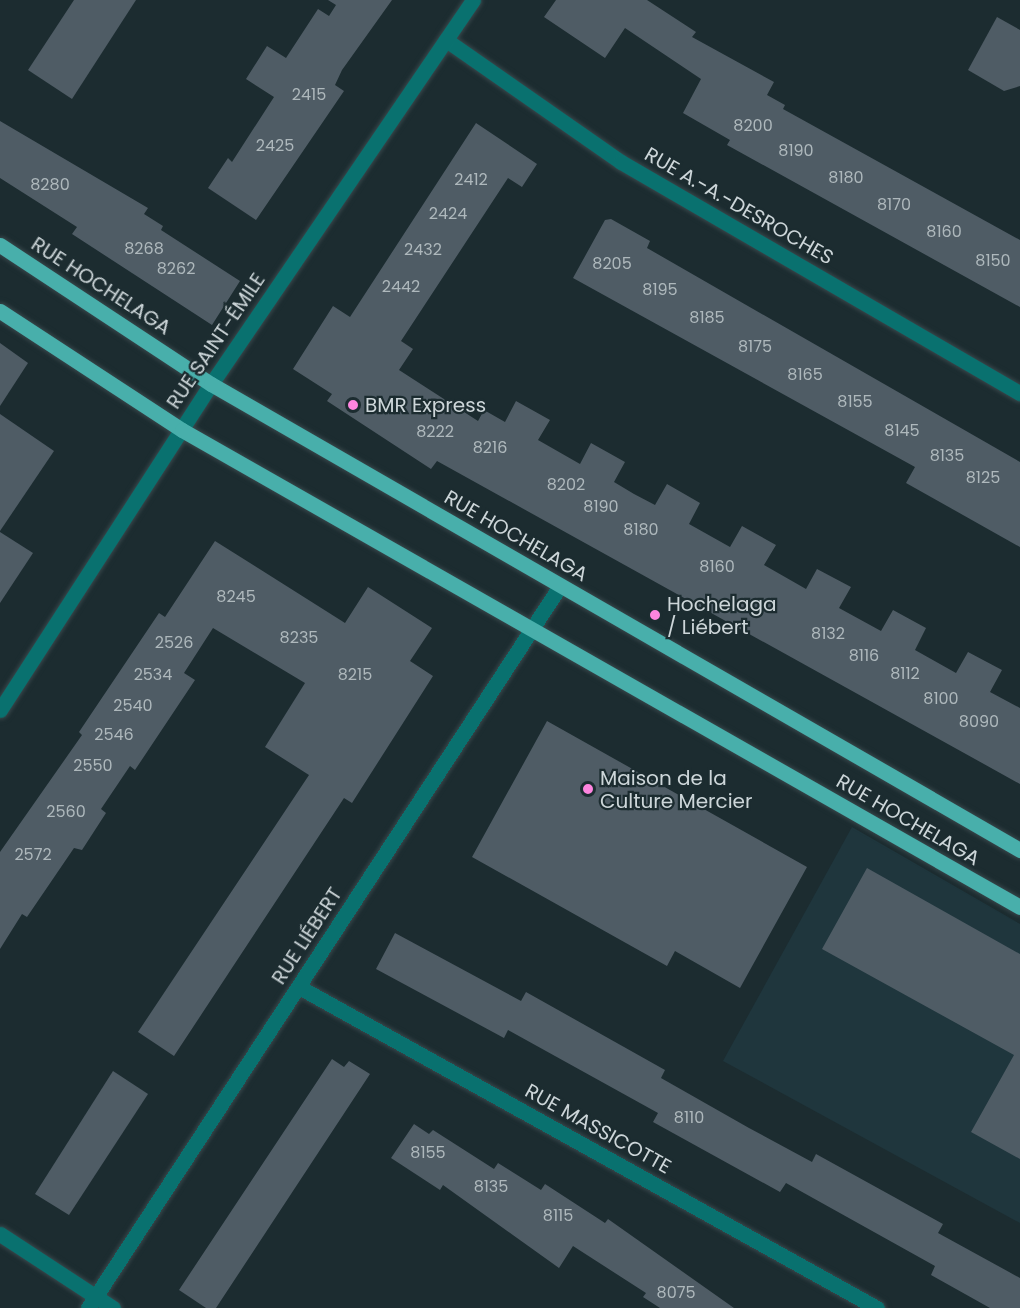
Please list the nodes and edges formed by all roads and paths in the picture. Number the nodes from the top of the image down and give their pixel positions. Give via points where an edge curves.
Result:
1 (473, 0) edge
2 (446, 40) junction
3 (0, 245) edge
4 (0, 311) edge
5 (211, 384) junction
6 (1020, 393) edge
7 (183, 430) junction
8 (560, 586) junction
9 (531, 630) junction
10 (0, 710) edge
11 (1020, 850) edge
12 (1020, 907) edge
13 (299, 987) junction
14 (0, 1234) edge
15 (91, 1302) edge
16 (113, 1308) edge
17 (877, 1308) edge

1 - 2 street, RUE SAINT-ÉMILE
2 - 5 street, RUE SAINT-ÉMILE
2 - 6 street, RUE A.-A.-DESROCHES via 621,162
3 - 5 main road, RUE HOCHELAGA
4 - 7 main road, RUE HOCHELAGA
5 - 7 street, RUE SAINT-ÉMILE
5 - 8 main road, RUE HOCHELAGA
7 - 9 main road, RUE HOCHELAGA
7 - 10 street, RUE SAINT-ÉMILE
8 - 9 street, RUE LIÉBERT
8 - 11 main road, RUE HOCHELAGA
9 - 12 main road, RUE HOCHELAGA
9 - 13 street, RUE LIÉBERT
13 - 15 street, RUE LIÉBERT
13 - 17 street, RUE MASSICOTTE
14 - 15 street
15 - 16 street

